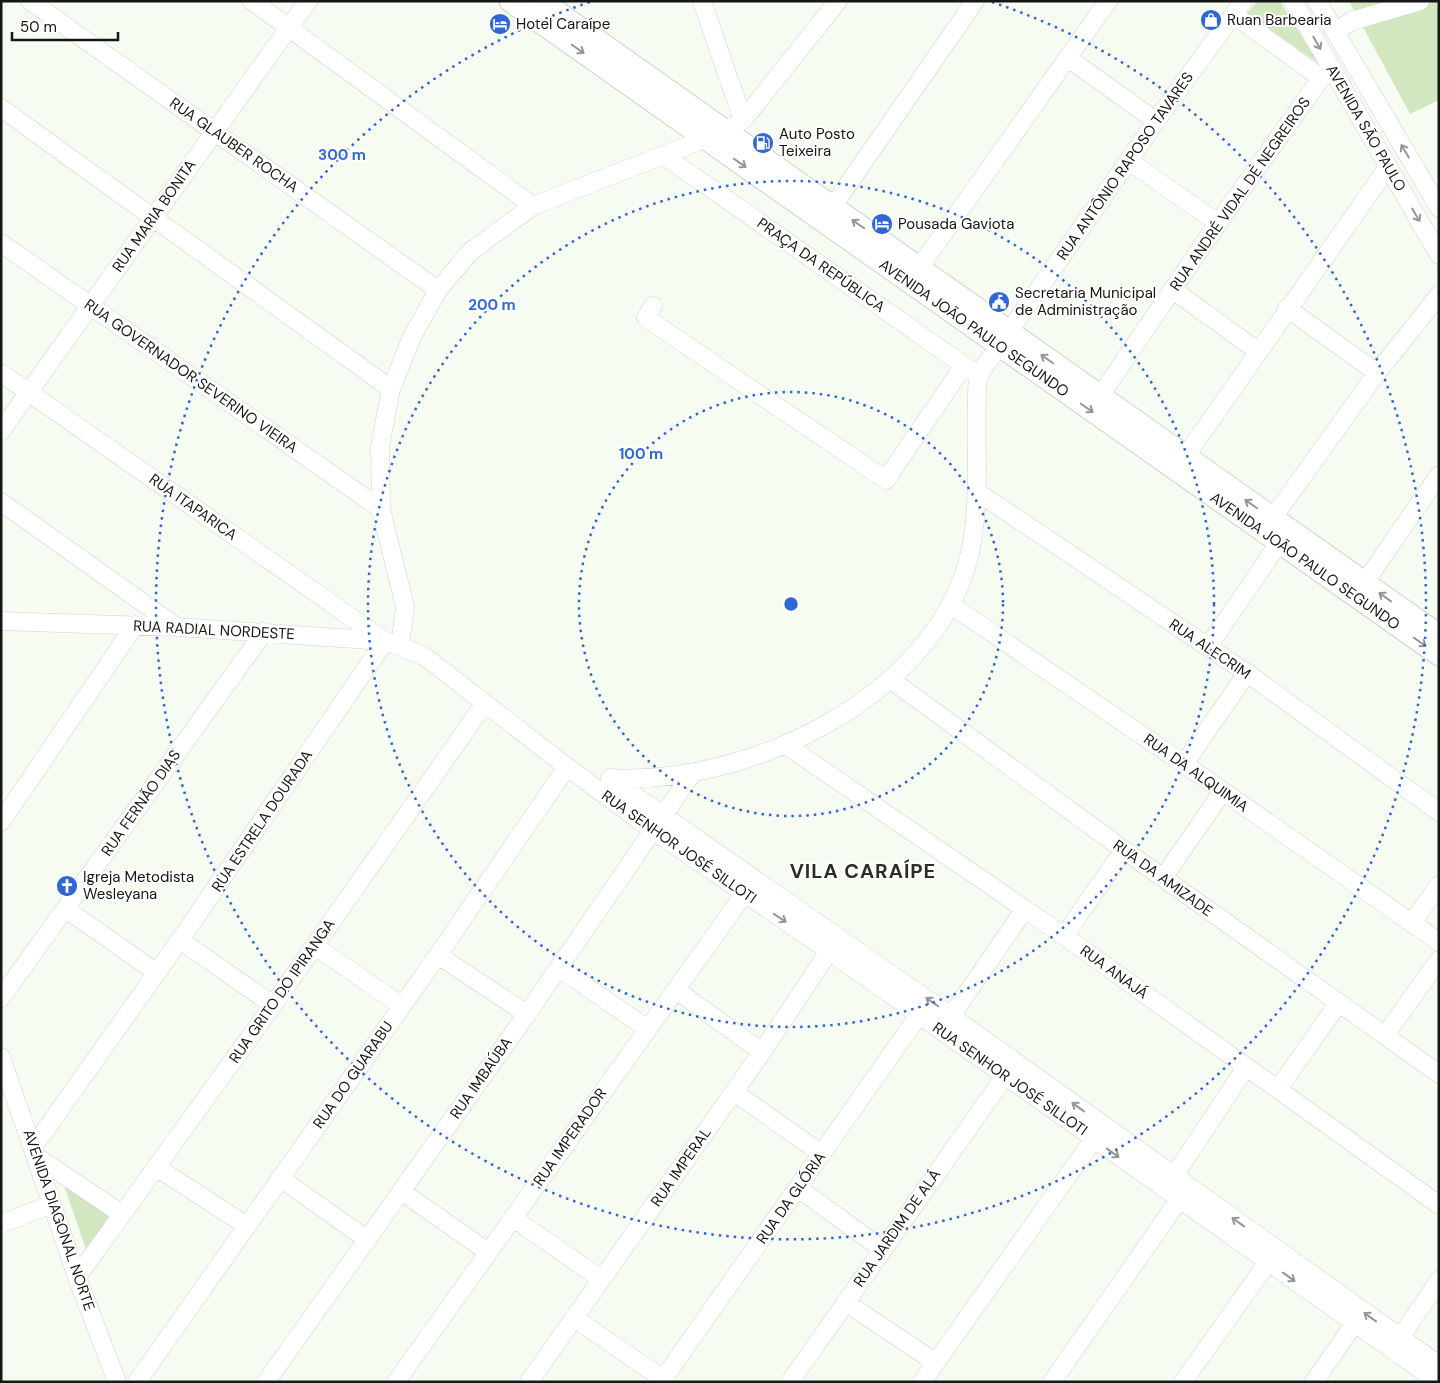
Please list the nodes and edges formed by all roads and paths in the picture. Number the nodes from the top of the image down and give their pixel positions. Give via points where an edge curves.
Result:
1 (30, 1) edge
2 (252, 1) edge
3 (308, 1) edge
4 (510, 1) edge
5 (542, 1) edge
6 (702, 1) edge
7 (838, 1) edge
8 (975, 1) edge
9 (1293, 1) edge
10 (1317, 1) edge
11 (1420, 1) edge
12 (1100, 4) edge
13 (1239, 8) edge
14 (290, 28) junction
15 (1334, 32) junction
16 (1068, 58) junction
17 (1328, 75) junction
18 (1, 108) edge
19 (1156, 121) junction
20 (734, 126) junction
21 (214, 131) junction
22 (704, 138) junction
23 (663, 154) junction
24 (1129, 161) junction
25 (1388, 167) junction
26 (533, 206) junction
27 (833, 206) junction
28 (1439, 208) edge
29 (153, 219) junction
30 (1218, 223) junction
31 (1, 243) edge
32 (1439, 255) edge
33 (920, 268) junction
34 (438, 290) junction
35 (1173, 290) junction
36 (1439, 296) edge
37 (90, 305) junction
38 (653, 306) dead end
39 (1287, 308) junction
40 (1003, 338) junction
41 (1258, 352) junction
42 (964, 366) junction
43 (1, 373) edge
44 (1377, 374) junction
45 (978, 376) junction
46 (391, 390) junction
47 (29, 392) junction
48 (1100, 396) junction
49 (1, 431) edge
50 (1184, 456) junction
51 (1439, 475) edge
52 (978, 492) junction
53 (1, 502) edge
54 (381, 509) junction
55 (1272, 519) junction
56 (1279, 543) junction
57 (1365, 582) junction
58 (951, 605) junction
59 (2, 623) edge
60 (134, 625) junction
61 (177, 627) junction
62 (264, 632) junction
63 (1439, 635) edge
64 (392, 643) junction
65 (1208, 646) junction
66 (1439, 655) edge
67 (424, 656) joint
68 (1247, 673) junction
69 (890, 679) junction
70 (484, 703) junction
71 (786, 745) junction
72 (1184, 764) junction
73 (567, 767) junction
74 (693, 772) junction
75 (582, 778) junction
76 (610, 778) junction
77 (1223, 791) junction
78 (1438, 809) edge
79 (664, 816) junction
80 (1, 822) edge
81 (654, 831) junction
82 (1124, 850) junction
83 (1163, 878) junction
84 (1439, 885) edge
85 (745, 894) junction
86 (66, 909) junction
87 (1025, 910) junction
88 (1412, 923) junction
89 (1064, 936) junction
90 (180, 940) junction
91 (1439, 942) edge
92 (315, 946) junction
93 (829, 951) junction
94 (438, 955) junction
95 (1439, 960) edge
96 (559, 968) junction
97 (157, 974) junction
98 (676, 990) junction
99 (1, 998) edge
100 (1338, 1004) junction
101 (273, 1005) junction
102 (402, 1006) junction
103 (527, 1014) junction
104 (920, 1014) junction
105 (952, 1016) junction
106 (648, 1029) junction
107 (1385, 1035) junction
108 (762, 1052) junction
109 (1, 1057) edge
110 (1246, 1067) junction
111 (1439, 1074) edge
112 (1006, 1076) junction
113 (1278, 1090) junction
114 (734, 1092) junction
115 (1099, 1132) junction
116 (36, 1152) junction
117 (822, 1154) junction
118 (156, 1167) junction
119 (1174, 1176) junction
120 (280, 1178) junction
121 (798, 1188) junction
122 (401, 1191) junction
123 (1179, 1200) junction
124 (52, 1204) junction
125 (1439, 1205) edge
126 (122, 1214) junction
127 (513, 1218) junction
128 (1, 1224) edge
129 (247, 1226) junction
130 (368, 1240) junction
131 (882, 1248) junction
132 (488, 1252) junction
133 (1268, 1262) junction
134 (77, 1277) junction
135 (601, 1279) junction
136 (1439, 1280) edge
137 (845, 1302) junction
138 (574, 1318) junction
139 (1354, 1324) junction
140 (1400, 1338) junction
141 (935, 1362) junction
142 (1439, 1365) edge
143 (662, 1380) edge
144 (117, 1382) edge
145 (137, 1382) edge
146 (266, 1382) edge
147 (396, 1382) edge
148 (528, 1382) edge
149 (790, 1382) edge
150 (922, 1382) edge
151 (1052, 1382) edge
152 (1183, 1382) edge
153 (1314, 1382) edge
154 (1438, 1382) edge

1 - 21 street, RUA GLAUBER ROCHA
2 - 14 street
3 - 14 street, RUA MARIA BONITA
4 -> 22 main road, AVENIDA JOÃO PAULO SEGUNDO
5 - 20 main road, AVENIDA JOÃO PAULO SEGUNDO
6 - 20 street
7 - 20 street
8 - 27 street
9 -> 17 street, AVENIDA SÃO PAULO
10 - 15 street, AVENIDA SÃO PAULO
11 - 15 street via 1352,21
12 - 16 street
13 - 17 street
13 - 19 street, RUA ANTÔNIO RAPOSO TAVARES
14 - 21 street, RUA MARIA BONITA
14 - 26 street
28 -> 15 street, AVENIDA SÃO PAULO
16 - 19 street
16 - 33 street
17 - 25 street, AVENIDA SÃO PAULO
17 - 30 street, RUA ANDRÉ VIDAL DE NEGREIROS
18 - 29 street
19 - 24 street, RUA ANTÔNIO RAPOSO TAVARES
20 - 22 street
20 - 27 main road, AVENIDA JOÃO PAULO SEGUNDO
21 - 29 street, RUA MARIA BONITA
21 - 34 street, RUA GLAUBER ROCHA
22 - 23 street
22 -> 40 main road, AVENIDA JOÃO PAULO SEGUNDO
23 - 26 street
23 - 42 street, PRAÇA DA REPÚBLICA
24 - 30 street
24 - 40 street, RUA ANTÔNIO RAPOSO TAVARES
25 -> 32 street, AVENIDA SÃO PAULO
25 - 39 street
26 - 34 street via 471,251
33 -> 27 main road, AVENIDA JOÃO PAULO SEGUNDO
29 - 37 street, RUA MARIA BONITA
29 - 46 street
30 - 35 street, RUA ANDRÉ VIDAL DE NEGREIROS
31 - 37 street, RUA GOVERNADOR SEVERINO VIEIRA
33 - 40 main road, AVENIDA JOÃO PAULO SEGUNDO
34 - 46 street via 412,337
35 - 41 street
35 - 48 street, RUA ANDRÉ VIDAL DE NEGREIROS
36 - 44 street
37 - 47 street, RUA MARIA BONITA
37 - 54 street, RUA GOVERNADOR SEVERINO VIEIRA
38 - 42 street via 646,318 810,419 886,480
39 - 41 street
39 - 44 street
40 - 45 street
48 -> 40 main road, AVENIDA JOÃO PAULO SEGUNDO
40 -> 56 main road, AVENIDA JOÃO PAULO SEGUNDO
41 - 50 street
42 - 45 street, PRAÇA DA REPÚBLICA
43 - 47 street, RUA ITAPARICA
44 - 55 street
45 - 52 street
46 - 54 street via 380,446
47 - 49 street, RUA MARIA BONITA
47 - 64 street, RUA ITAPARICA
48 - 50 main road, AVENIDA JOÃO PAULO SEGUNDO
55 -> 50 main road, AVENIDA JOÃO PAULO SEGUNDO
51 - 57 street
52 - 58 street via 968,559
52 - 65 street, RUA ALECRIM
53 - 61 street
54 - 64 street via 405,608
55 - 57 main road, AVENIDA JOÃO PAULO SEGUNDO
56 - 65 street
56 -> 66 main road, AVENIDA JOÃO PAULO SEGUNDO
63 -> 57 main road, AVENIDA JOÃO PAULO SEGUNDO
58 - 69 street via 918,649
58 - 72 street, RUA DA ALQUIMIA
59 - 60 street, RUA RADIAL NORDESTE
60 - 61 street, RUA RADIAL NORDESTE
60 - 80 street
61 - 62 street, RUA RADIAL NORDESTE
62 - 64 street, RUA RADIAL NORDESTE
62 - 86 street, RUA FERNÃO DIAS
64 - 67 street, RUA RADIAL NORDESTE
64 - 90 street, RUA ESTRELA DOURADA
65 - 68 street, RUA ALECRIM
67 - 70 street, RUA SENHOR JOSÉ SILLOTI
68 - 72 street
68 - 78 street, RUA ALECRIM
69 - 71 street via 863,703
69 - 82 street, RUA DA AMIZADE
70 - 73 street, RUA SENHOR JOSÉ SILLOTI
70 - 92 street, RUA GRITO DO IPIRANGA
71 - 74 street
71 - 87 street, RUA ANAJÁ
72 - 77 street, RUA DA ALQUIMIA
73 - 75 street, RUA SENHOR JOSÉ SILLOTI
73 - 94 street, RUA DO GUARABU
74 - 76 street via 635,780
74 - 79 street, RUA IMBAÚBA
75 - 76 street, RUA SENHOR JOSÉ SILLOTI
75 - 81 street, RUA SENHOR JOSÉ SILLOTI
76 - 79 street, RUA SENHOR JOSÉ SILLOTI
77 - 83 street
77 - 88 street, RUA DA ALQUIMIA
79 - 81 street, RUA IMBAÚBA
105 -> 79 street, RUA SENHOR JOSÉ SILLOTI
81 - 85 street, RUA SENHOR JOSÉ SILLOTI
81 - 96 street, RUA IMBAÚBA
82 - 83 street, RUA DA AMIZADE
82 - 89 street
83 - 100 street, RUA DA AMIZADE
84 - 88 street
85 -> 93 street, RUA SENHOR JOSÉ SILLOTI
85 - 98 street, RUA IMPERADOR
86 - 97 street
86 - 99 street, RUA FERNÃO DIAS
87 - 89 street, RUA ANAJÁ
87 - 105 street
88 - 91 street, RUA DA ALQUIMIA
89 - 110 street, RUA ANAJÁ
90 - 97 street, RUA ESTRELA DOURADA
90 - 101 street
92 - 101 street, RUA GRITO DO IPIRANGA
92 - 102 street
93 - 104 street, RUA SENHOR JOSÉ SILLOTI
93 - 108 street, RUA IMPERAL
94 - 102 street, RUA DO GUARABU
94 - 103 street
95 - 107 street
96 - 103 street, RUA IMBAÚBA
96 - 106 street
97 - 116 street, RUA ESTRELA DOURADA
98 - 106 street, RUA IMPERADOR
98 - 108 street
100 - 107 street, RUA DA AMIZADE
100 - 113 street
101 - 118 street, RUA GRITO DO IPIRANGA
102 - 120 street, RUA DO GUARABU
103 - 122 street, RUA IMBAÚBA
104 - 112 street, RUA SENHOR JOSÉ SILLOTI
104 - 117 street, RUA DA GLÓRIA
115 -> 105 street, RUA SENHOR JOSÉ SILLOTI
106 - 127 street, RUA IMPERADOR
107 - 111 street, RUA DA AMIZADE
108 - 114 street, RUA IMPERAL
109 - 116 street, AVENIDA DIAGONAL NORTE
110 - 113 street, RUA ANAJÁ
110 - 119 street
112 - 115 street, RUA SENHOR JOSÉ SILLOTI
112 - 131 street, RUA JARDIM DE ALÁ
113 - 125 street, RUA ANAJÁ
114 - 117 street
114 - 135 street, RUA IMPERAL
115 - 119 street, RUA SENHOR JOSÉ SILLOTI
115 -> 123 street, RUA SENHOR JOSÉ SILLOTI
115 - 141 street
116 - 124 street, AVENIDA DIAGONAL NORTE
116 - 126 street
117 - 121 street, RUA DA GLÓRIA
118 - 126 street, RUA GRITO DO IPIRANGA
118 - 129 street
140 -> 119 street, RUA SENHOR JOSÉ SILLOTI
120 - 129 street, RUA DO GUARABU
120 - 130 street
121 - 131 street
121 - 143 street, RUA DA GLÓRIA
122 - 130 street, RUA IMBAÚBA
122 - 132 street
123 - 133 street, RUA SENHOR JOSÉ SILLOTI
123 - 151 street
124 - 128 street
124 - 134 street, AVENIDA DIAGONAL NORTE
126 - 134 street, RUA GRITO DO IPIRANGA
127 - 132 street, RUA IMPERADOR
127 - 135 street
129 - 145 street, RUA DO GUARABU
130 - 146 street, RUA IMBAÚBA
131 - 137 street, RUA JARDIM DE ALÁ
132 - 147 street, RUA IMPERADOR
133 -> 139 street, RUA SENHOR JOSÉ SILLOTI
133 - 152 street
134 - 144 street, AVENIDA DIAGONAL NORTE
135 - 138 street, RUA IMPERAL
136 - 140 street
137 - 141 street
137 - 149 street, RUA JARDIM DE ALÁ
138 - 143 street
138 - 148 street, RUA IMPERAL
139 - 153 street
139 - 154 street, RUA SENHOR JOSÉ SILLOTI
140 - 142 street, RUA SENHOR JOSÉ SILLOTI
141 - 150 street

